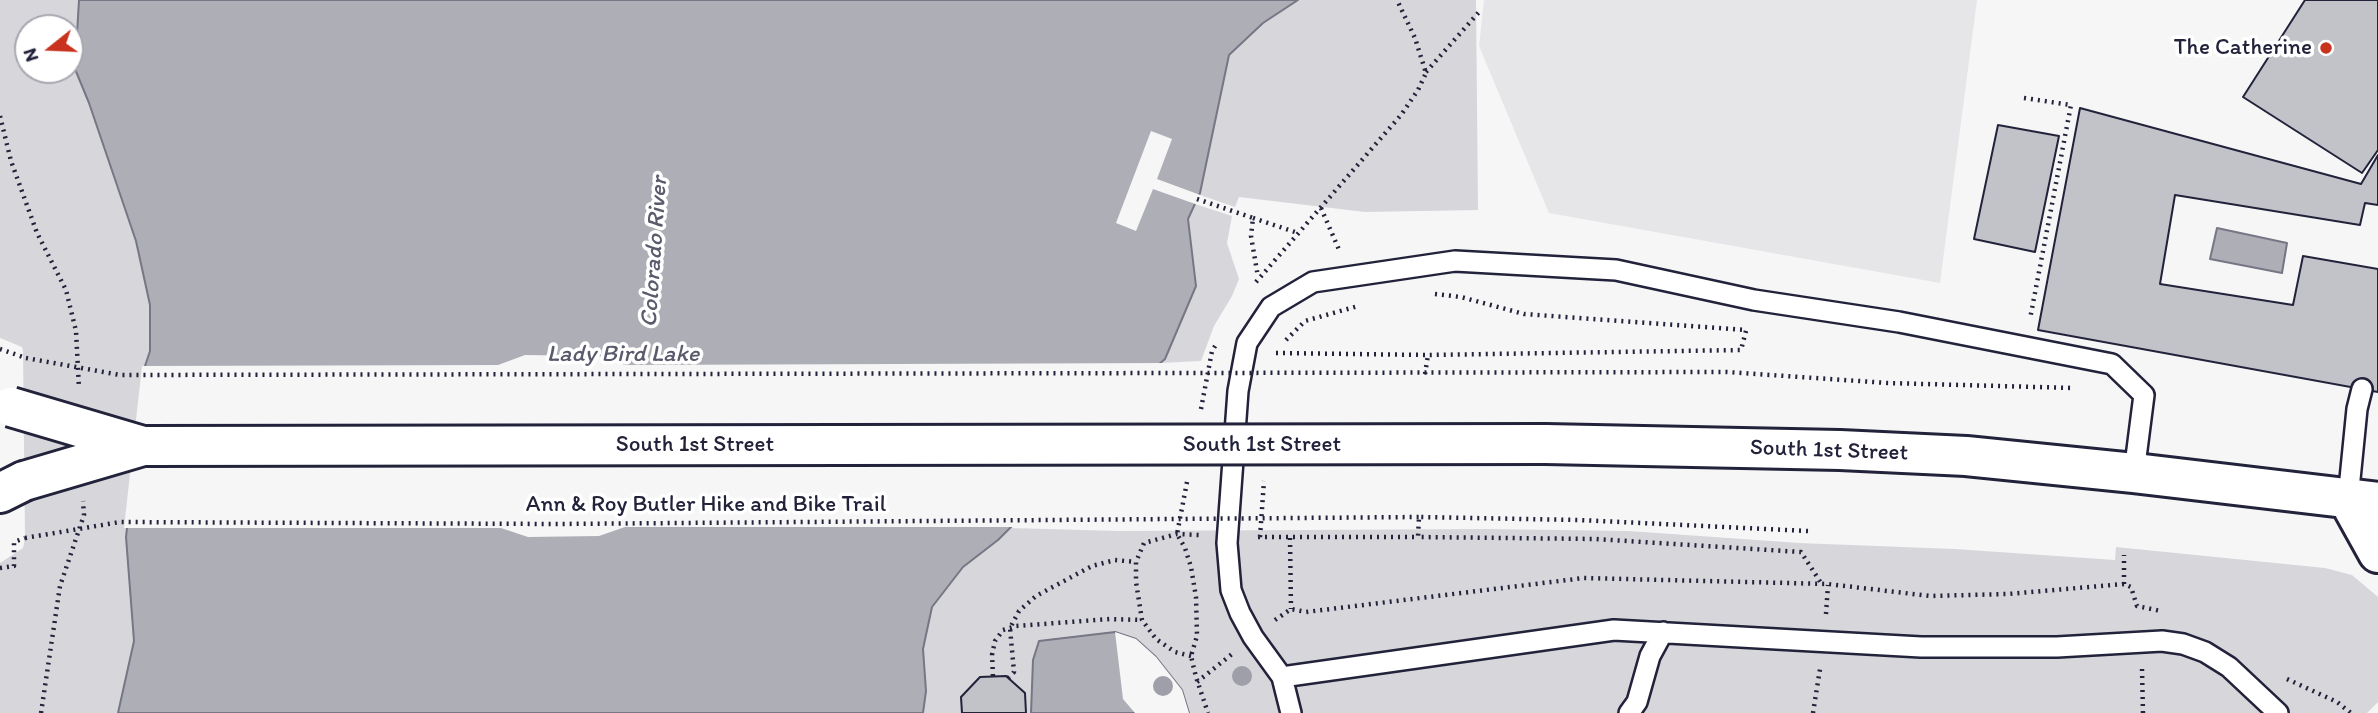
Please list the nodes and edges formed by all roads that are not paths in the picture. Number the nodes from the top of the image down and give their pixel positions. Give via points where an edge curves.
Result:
1 (2361, 389) dead end
2 (6, 405) edge
3 (143, 446) junction
4 (2134, 473) junction
5 (12, 487) edge
6 (2363, 501) edge
7 (2378, 553) edge
8 (1663, 632) junction
9 (1282, 677) junction
10 (1292, 713) edge
11 (1629, 713) edge
12 (2278, 713) edge

1 - 6 lane via 2357,409
2 - 3 main road, South 1st Street, bridge
3 - 4 main road, South 1st Street, bridge via 1545,444 1966,456
3 - 5 main road, South 1st Street, bridge
4 - 6 main road, South 1st Street
4 - 9 lane via 2144,395 2112,364 1616,271 1455,261 1313,282 1271,307 1247,344 1238,391 1227,543 1231,590 1253,637
6 - 7 main road
8 - 9 lane via 1614,631
8 - 11 lane
8 - 12 lane via 1921,647 2162,641 2194,648 2229,667
9 - 10 lane

